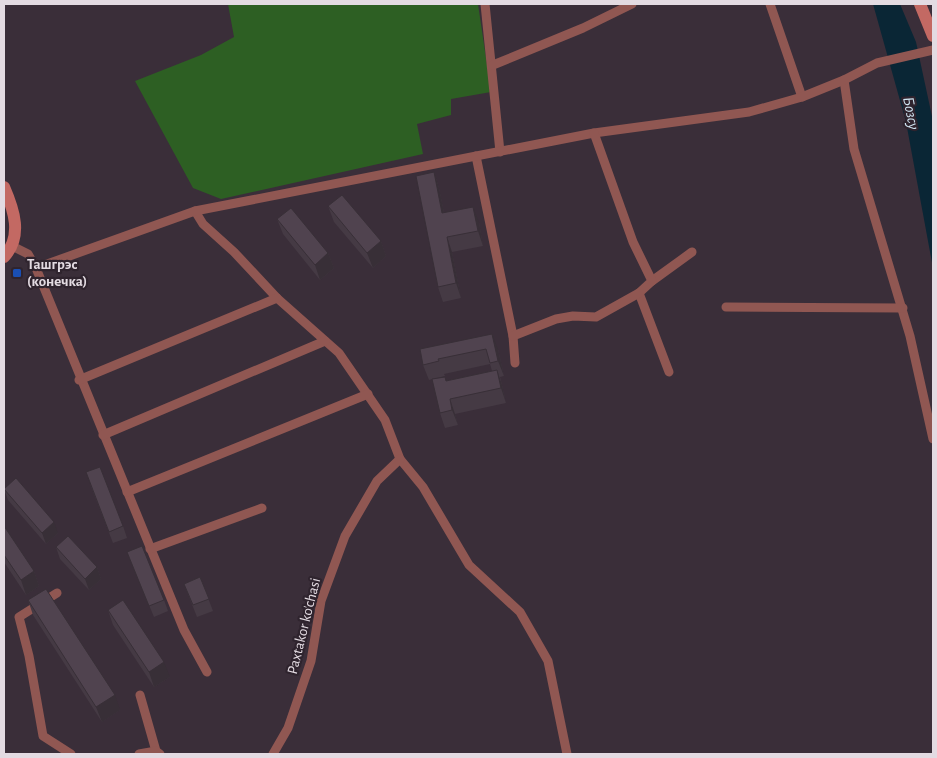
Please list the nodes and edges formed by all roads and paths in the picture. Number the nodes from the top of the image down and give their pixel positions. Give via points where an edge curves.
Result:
1 (486, 4) edge
2 (632, 4) edge
3 (770, 4) edge
4 (920, 4) edge
5 (933, 37) edge
6 (933, 50) edge
7 (493, 65) junction
8 (844, 80) junction
9 (802, 97) junction
10 (594, 133) junction
11 (500, 152) junction
12 (476, 156) junction
13 (4, 187) edge
14 (195, 211) junction
15 (12, 246) junction
16 (692, 252) dead end
17 (4, 257) edge
18 (36, 268) junction
19 (652, 281) junction
20 (639, 293) junction
21 (277, 298) junction
22 (726, 307) dead end
23 (903, 308) junction
24 (513, 336) junction
25 (325, 341) junction
26 (515, 363) dead end
27 (669, 372) dead end
28 (79, 380) junction
29 (368, 394) junction
30 (103, 435) junction
31 (933, 439) edge
32 (400, 459) junction
33 (126, 492) junction
34 (262, 508) dead end
35 (150, 549) junction
36 (57, 593) dead end
37 (207, 672) dead end
38 (140, 695) dead end
39 (158, 752) edge
40 (71, 754) edge
41 (139, 754) edge
42 (273, 754) edge
43 (567, 754) edge

1 - 7 street
2 - 7 street
3 - 9 street
4 - 5 main road
6 - 8 street via 878,63
7 - 11 street
8 - 9 street
8 - 23 street via 854,149
9 - 10 street via 749,112
10 - 11 street
10 - 19 street via 633,242
11 - 12 street
12 - 14 street
12 - 24 street
13 - 15 main road via 16,225
14 - 18 street
14 - 21 street via 203,224
15 - 17 main road
15 - 18 street via 28,254
16 - 19 street
18 - 28 street
19 - 20 street
20 - 24 street via 596,317 556,319
20 - 27 street
21 - 25 street
21 - 28 street
22 - 23 street
23 - 31 street
24 - 26 street
25 - 29 street via 339,353
25 - 30 street
28 - 30 street
29 - 32 street via 385,420
29 - 33 street
30 - 33 street
32 - 42 street, Paxtakor ko'chasi via 377,481 345,536 321,601 311,661 288,728
32 - 43 street via 423,487 469,565 520,612 548,661
33 - 35 street
34 - 35 street
35 - 37 street via 184,630
36 - 40 street via 19,617 43,736
38 - 39 street
39 - 41 street

